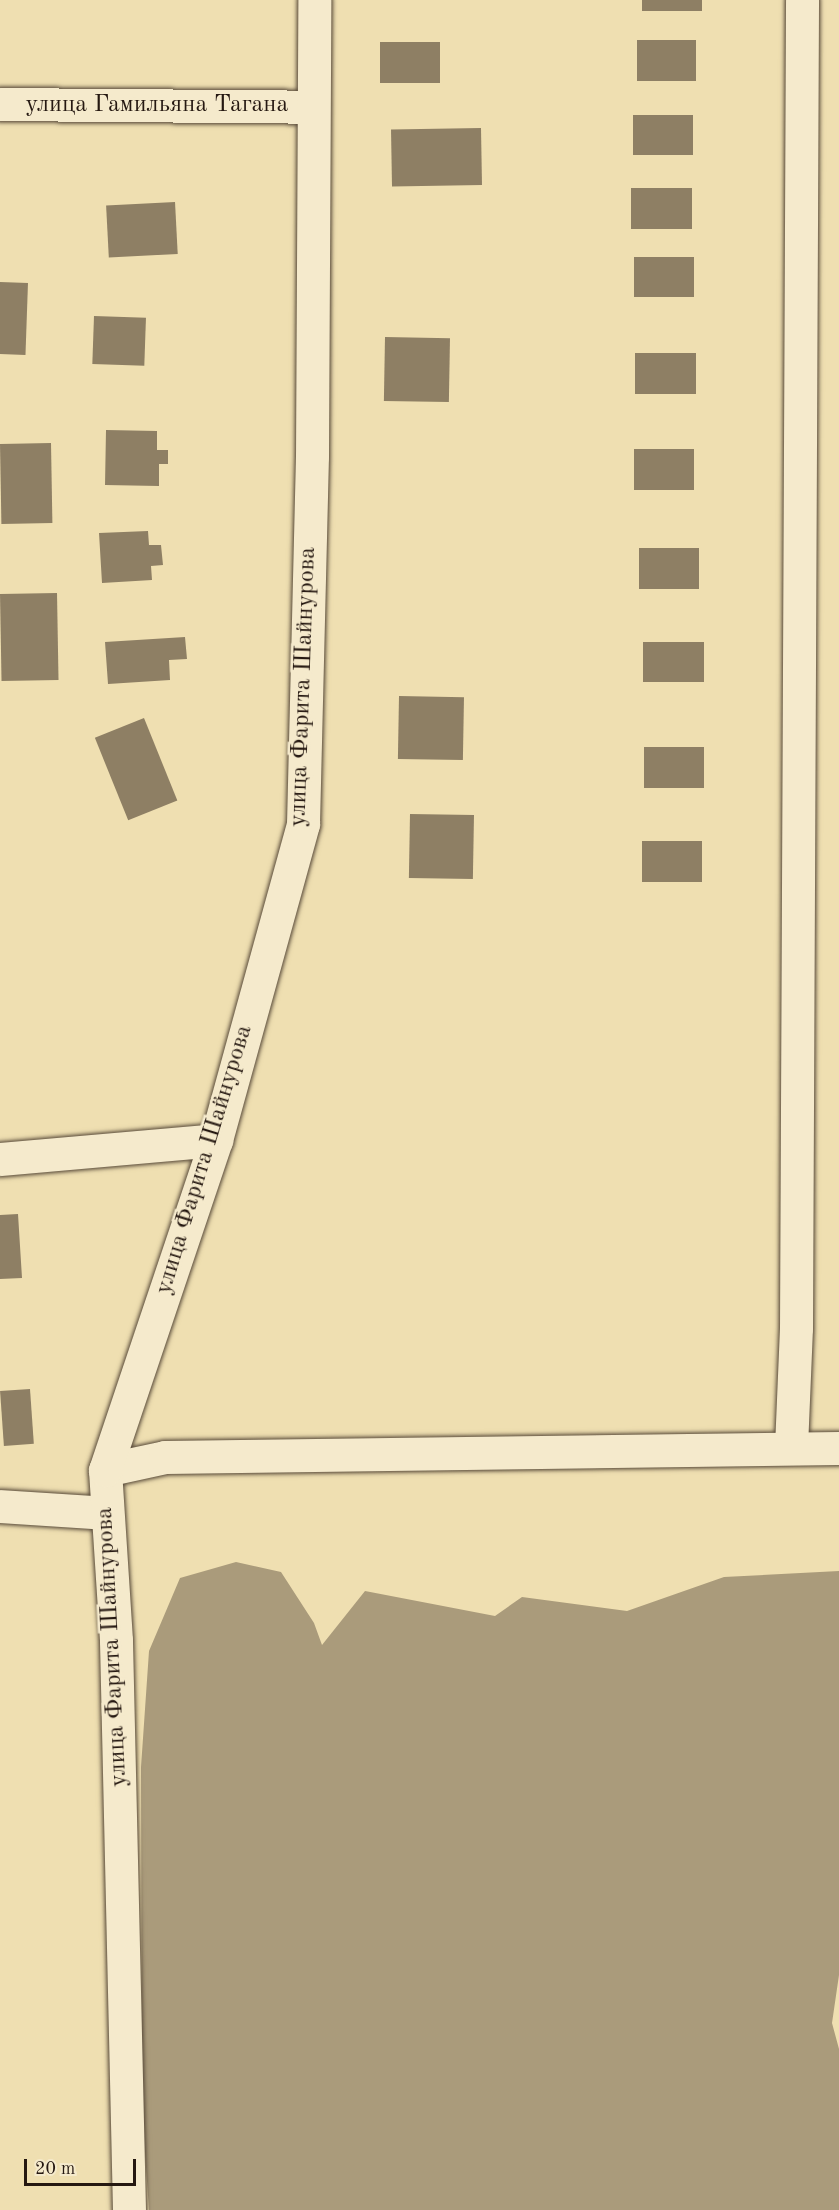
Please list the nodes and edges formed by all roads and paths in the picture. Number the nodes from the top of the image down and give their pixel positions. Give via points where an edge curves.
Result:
1 (314, 0) edge
2 (802, 0) edge
3 (0, 104) edge
4 (313, 107) junction
5 (216, 1140) junction
6 (0, 1159) edge
7 (791, 1447) junction
8 (839, 1448) edge
9 (105, 1470) junction
10 (0, 1506) edge
11 (107, 1513) junction
12 (129, 2210) edge

1 - 4 street, улица Фарита Шайнурова
2 - 7 street via 796,1316
3 - 4 street, улица Гамильяна Тагана
4 - 5 street, улица Фарита Шайнурова via 312,456 303,824
5 - 6 street
5 - 9 street, улица Фарита Шайнурова
7 - 8 street
7 - 9 street via 165,1457
9 - 11 street, улица Фарита Шайнурова
10 - 11 street
11 - 12 street, улица Фарита Шайнурова via 117,1640

